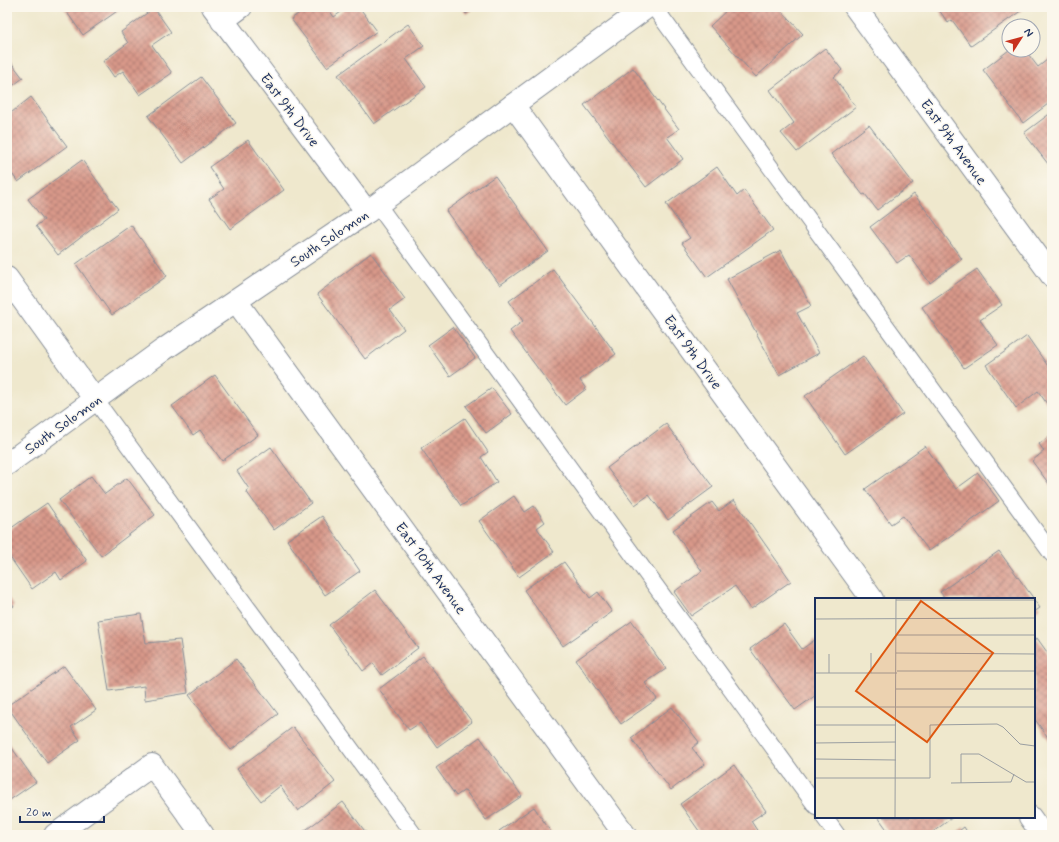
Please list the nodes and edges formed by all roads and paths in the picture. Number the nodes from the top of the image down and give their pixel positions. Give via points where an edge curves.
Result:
1 (241, 7) edge
2 (648, 7) edge
3 (654, 7) edge
4 (855, 7) edge
5 (218, 14) edge
6 (513, 105) junction
7 (372, 208) junction
8 (1052, 276) edge
9 (7, 278) edge
10 (236, 301) junction
11 (96, 401) junction
12 (7, 464) edge
13 (1052, 554) edge
14 (871, 598) edge
15 (815, 805) edge
16 (825, 818) edge
17 (1031, 818) edge
18 (55, 835) edge
19 (203, 835) edge
20 (414, 835) edge
21 (625, 835) edge
22 (837, 835) edge
23 (1043, 835) edge

1 - 5 street
2 - 6 street, South Solomon
3 - 13 lane
4 - 8 street, East 9th Avenue
5 - 7 street, East 9th Drive
6 - 7 street, South Solomon
6 - 14 street, East 9th Drive
7 - 10 street, South Solomon
7 - 15 lane
9 - 11 street
10 - 11 street, South Solomon via 163,350
10 - 21 street, East 10th Avenue
11 - 12 street, South Solomon
11 - 20 lane
16 - 22 lane
17 - 23 street
18 - 19 street via 152,765

